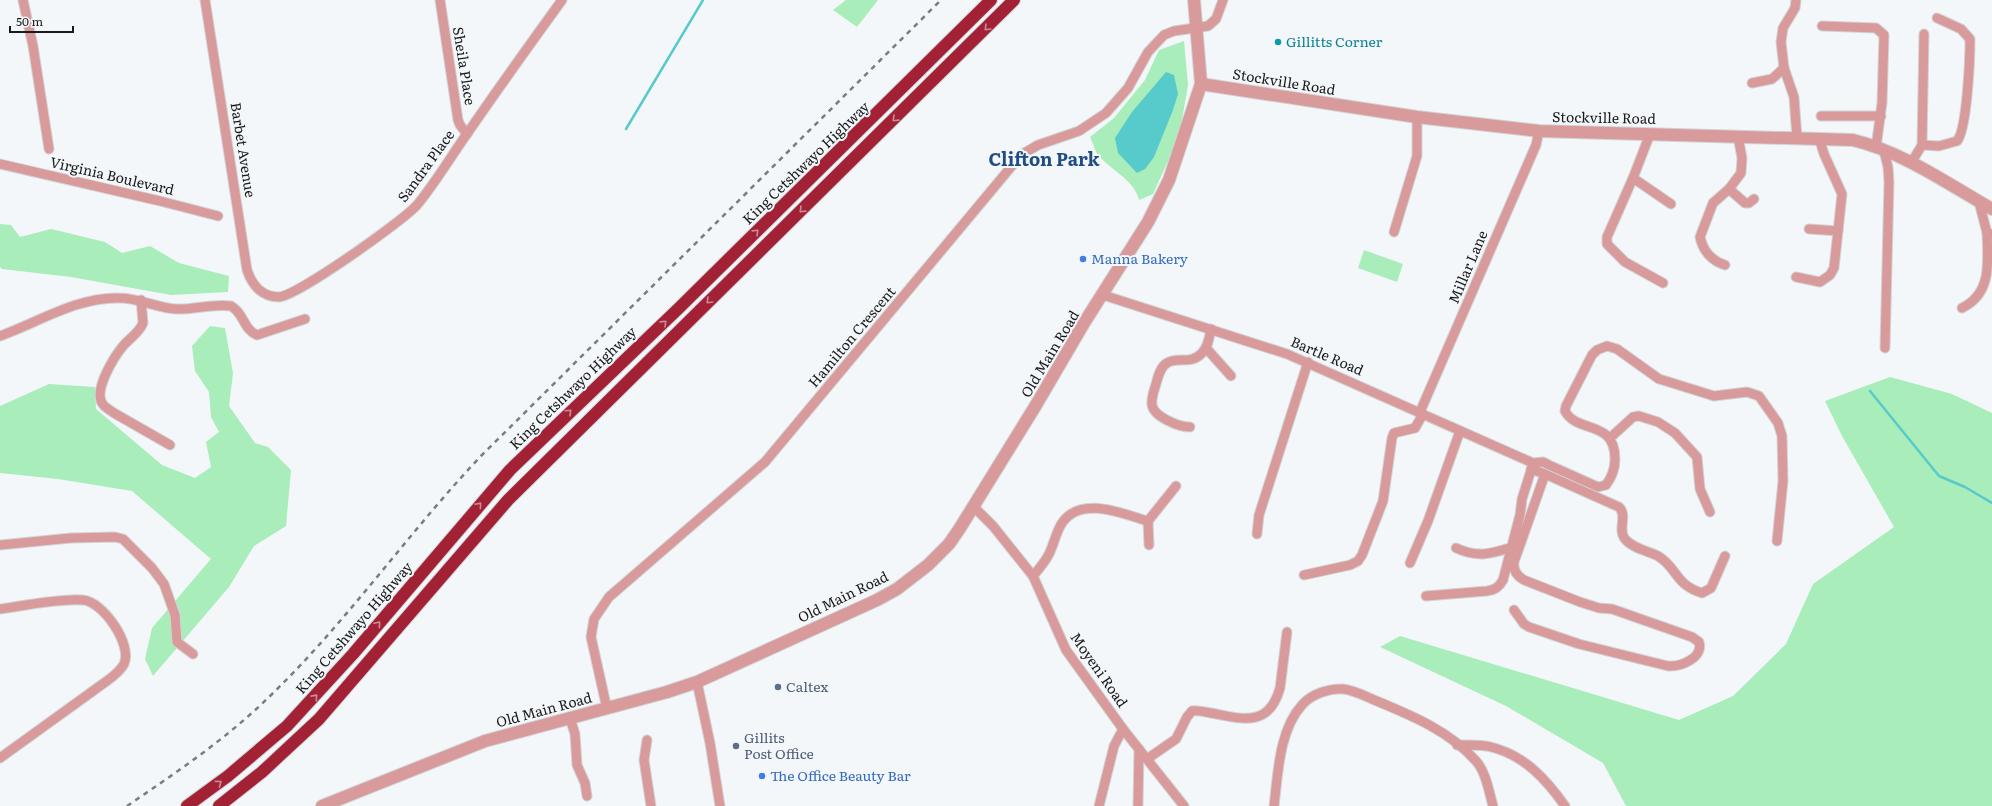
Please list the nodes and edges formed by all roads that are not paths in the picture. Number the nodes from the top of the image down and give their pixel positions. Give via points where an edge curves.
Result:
1 (23, 0) edge
2 (206, 0) edge
3 (440, 0) edge
4 (562, 0) edge
5 (991, 0) edge
6 (1014, 0) edge
7 (1194, 0) edge
8 (1223, 0) edge
9 (1796, 0) edge
10 (1937, 18) dead end
11 (1822, 26) dead end
12 (1197, 28) junction
13 (1924, 34) dead end
14 (1784, 68) junction
15 (1752, 83) dead end
16 (1201, 84) junction
17 (1821, 116) dead end
18 (1881, 116) junction
19 (1417, 117) junction
20 (1539, 131) junction
21 (467, 134) junction
22 (1650, 134) junction
23 (1738, 136) junction
24 (1797, 138) junction
25 (1819, 138) junction
26 (1922, 145) junction
27 (49, 149) dead end
28 (1880, 149) junction
29 (1911, 163) junction
30 (0, 164) edge
31 (1633, 178) junction
32 (1729, 189) junction
33 (1754, 199) dead end
34 (1979, 202) junction
35 (1671, 204) dead end
36 (1992, 209) edge
37 (218, 216) dead end
38 (1809, 229) dead end
39 (1838, 231) junction
40 (1394, 232) dead end
41 (1990, 234) edge
42 (1725, 265) dead end
43 (1796, 277) dead end
44 (1664, 284) dead end
45 (1103, 295) junction
46 (268, 296) joint
47 (141, 300) junction
48 (1962, 308) dead end
49 (305, 319) dead end
50 (1211, 329) junction
51 (0, 336) edge
52 (1206, 348) junction
53 (1885, 348) dead end
54 (1308, 362) junction
55 (1231, 376) dead end
56 (1422, 413) junction
57 (1190, 427) dead end
58 (1460, 431) junction
59 (1610, 438) junction
60 (170, 445) dead end
61 (1532, 466) junction
62 (1544, 474) junction
63 (1176, 486) dead end
64 (974, 507) junction
65 (1710, 512) dead end
66 (1148, 521) junction
67 (1257, 534) dead end
68 (1777, 541) dead end
69 (0, 545) edge
70 (1149, 545) dead end
71 (1512, 547) junction
72 (1456, 548) dead end
73 (1725, 556) dead end
74 (1410, 563) dead end
75 (1304, 575) dead end
76 (1033, 576) junction
77 (1426, 596) dead end
78 (0, 609) edge
79 (1514, 610) dead end
80 (1287, 632) dead end
81 (193, 654) dead end
82 (697, 682) junction
83 (607, 709) junction
84 (570, 718) junction
85 (1123, 729) junction
86 (647, 740) dead end
87 (1457, 745) junction
88 (1139, 750) junction
89 (0, 758) edge
90 (1147, 759) junction
91 (587, 796) dead end
92 (187, 806) edge
93 (219, 806) edge
94 (322, 806) edge
95 (651, 806) edge
96 (720, 806) edge
97 (1098, 806) edge
98 (1138, 806) edge
99 (1184, 806) edge
100 (1274, 806) edge
101 (1493, 806) edge
102 (1565, 806) edge

1 - 27 street
2 - 46 street, Barbet Avenue via 247,270 253,284
3 - 21 street, Sheila Place via 458,120
4 - 21 street, Sandra Place
92 -> 5 highway, King Cetshwayo Highway via 228,776 287,726 353,654 510,470 679,308
6 -> 93 highway via 508,500 319,719 262,772
7 - 12 street, Old Main Road
8 - 12 street, Hamilton Crescent via 1214,22
9 - 14 street via 1795,8 1781,33
10 - 26 street via 1961,29 1970,38 1965,112 1962,131 1957,141 1939,146
11 - 18 street via 1876,28 1884,35
12 - 16 street, Old Main Road
12 - 83 street, Hamilton Crescent via 1164,35 1148,52 1117,102 1090,124 1079,131 1038,145 1022,155 765,462 609,597 594,619 591,637
13 - 26 street
14 - 15 street via 1772,79
14 - 24 street via 1794,96
16 - 19 street, Stockville Road
16 - 45 street, Old Main Road via 1180,150 1161,198
17 - 18 street
18 - 28 street
19 - 20 street, Stockville Road
19 - 40 street via 1418,156
20 - 22 street, Stockville Road
20 - 56 street, Millar Lane via 1536,145
21 - 46 street, Sandra Place via 431,188 405,216 298,290 287,296
22 - 23 street, Stockville Road
22 - 31 street
23 - 24 street, Stockville Road
23 - 32 street via 1742,169
24 - 25 street, Stockville Road
25 - 28 street, Stockville Road via 1853,140
25 - 39 street via 1841,190
26 - 29 street
28 - 29 street, Stockville Road
28 - 53 street via 1888,167 1889,182
29 - 34 street, Stockville Road
30 - 37 street, Virginia Boulevard
31 - 35 street
31 - 44 street via 1607,237 1607,244 1625,262
32 - 33 street via 1745,203
32 - 42 street via 1713,202 1700,237 1713,260
34 - 36 street, Stockville Road
34 - 41 street
38 - 39 street
39 - 43 street via 1834,268 1830,274 1820,282
41 - 48 street via 1986,278 1978,297
45 - 50 street, Bartle Road
45 - 64 street, Old Main Road
47 - 49 street via 178,309 231,306 238,310 250,331 257,334
47 - 51 street via 94,300
47 - 60 street via 144,318 141,326 112,361 105,375 101,400 114,413
50 - 52 street
50 - 54 street, Bartle Road
52 - 55 street
52 - 57 street via 1200,356 1192,360 1166,363 1158,375 1154,394 1152,404 1156,412 1176,425
54 - 56 street, Bartle Road
54 - 67 street via 1259,515
56 - 58 street, Bartle Road
56 - 75 street, Millar Lane via 1416,427 1394,433 1383,501 1367,546 1360,558 1350,564
58 - 61 street, Bartle Road
58 - 74 street
59 - 61 street via 1615,452 1615,463 1609,481 1604,486 1595,486 1543,462
59 - 65 street via 1633,417 1639,416 1658,422 1675,433 1697,457 1700,490
59 - 68 street via 1601,431 1572,418 1565,411 1592,355 1604,347 1617,349 1659,379 1668,382 1714,396 1747,392 1759,396 1778,423 1782,436 1783,480
61 - 62 street
61 - 71 street via 1522,498
62 - 73 street via 1619,507 1624,515 1622,530 1625,539 1662,559 1679,580 1691,589 1702,592 1711,588
62 - 79 street via 1514,562 1514,569 1518,575 1524,580 1580,602 1692,636 1699,642 1700,648 1688,662 1668,666 1580,644 1530,627 1524,624
63 - 66 street
64 - 76 street, Moyeni Road via 990,522
64 - 82 street, Old Main Road via 938,556 897,589 848,614
66 - 70 street
66 - 76 street via 1106,510 1087,508 1074,511 1063,522 1050,553
69 - 81 street via 71,538 123,539 164,584 175,615 177,642
71 - 72 street via 1477,555
71 - 77 street via 1503,580 1493,590
76 - 85 street, Moyeni Road via 1066,650
78 - 89 street via 83,600 91,602 121,634 126,656 119,671
80 - 90 street via 1280,688 1269,709 1257,718 1246,720 1192,711 1176,739
82 - 83 street, Old Main Road
82 - 96 street
83 - 84 street, Old Main Road
84 - 91 street via 575,734 577,765 585,783
84 - 94 street, Old Main Road via 485,741
85 - 88 street, Moyeni Road
85 - 97 street via 1114,746
86 - 95 street via 644,760
87 - 100 street via 1428,724 1352,691 1336,689 1318,694 1302,705 1289,727 1281,756
87 - 101 street via 1479,765
87 - 102 street via 1492,747 1524,762 1538,773
88 - 90 street, Moyeni Road
88 - 98 street
90 - 99 street, Moyeni Road

